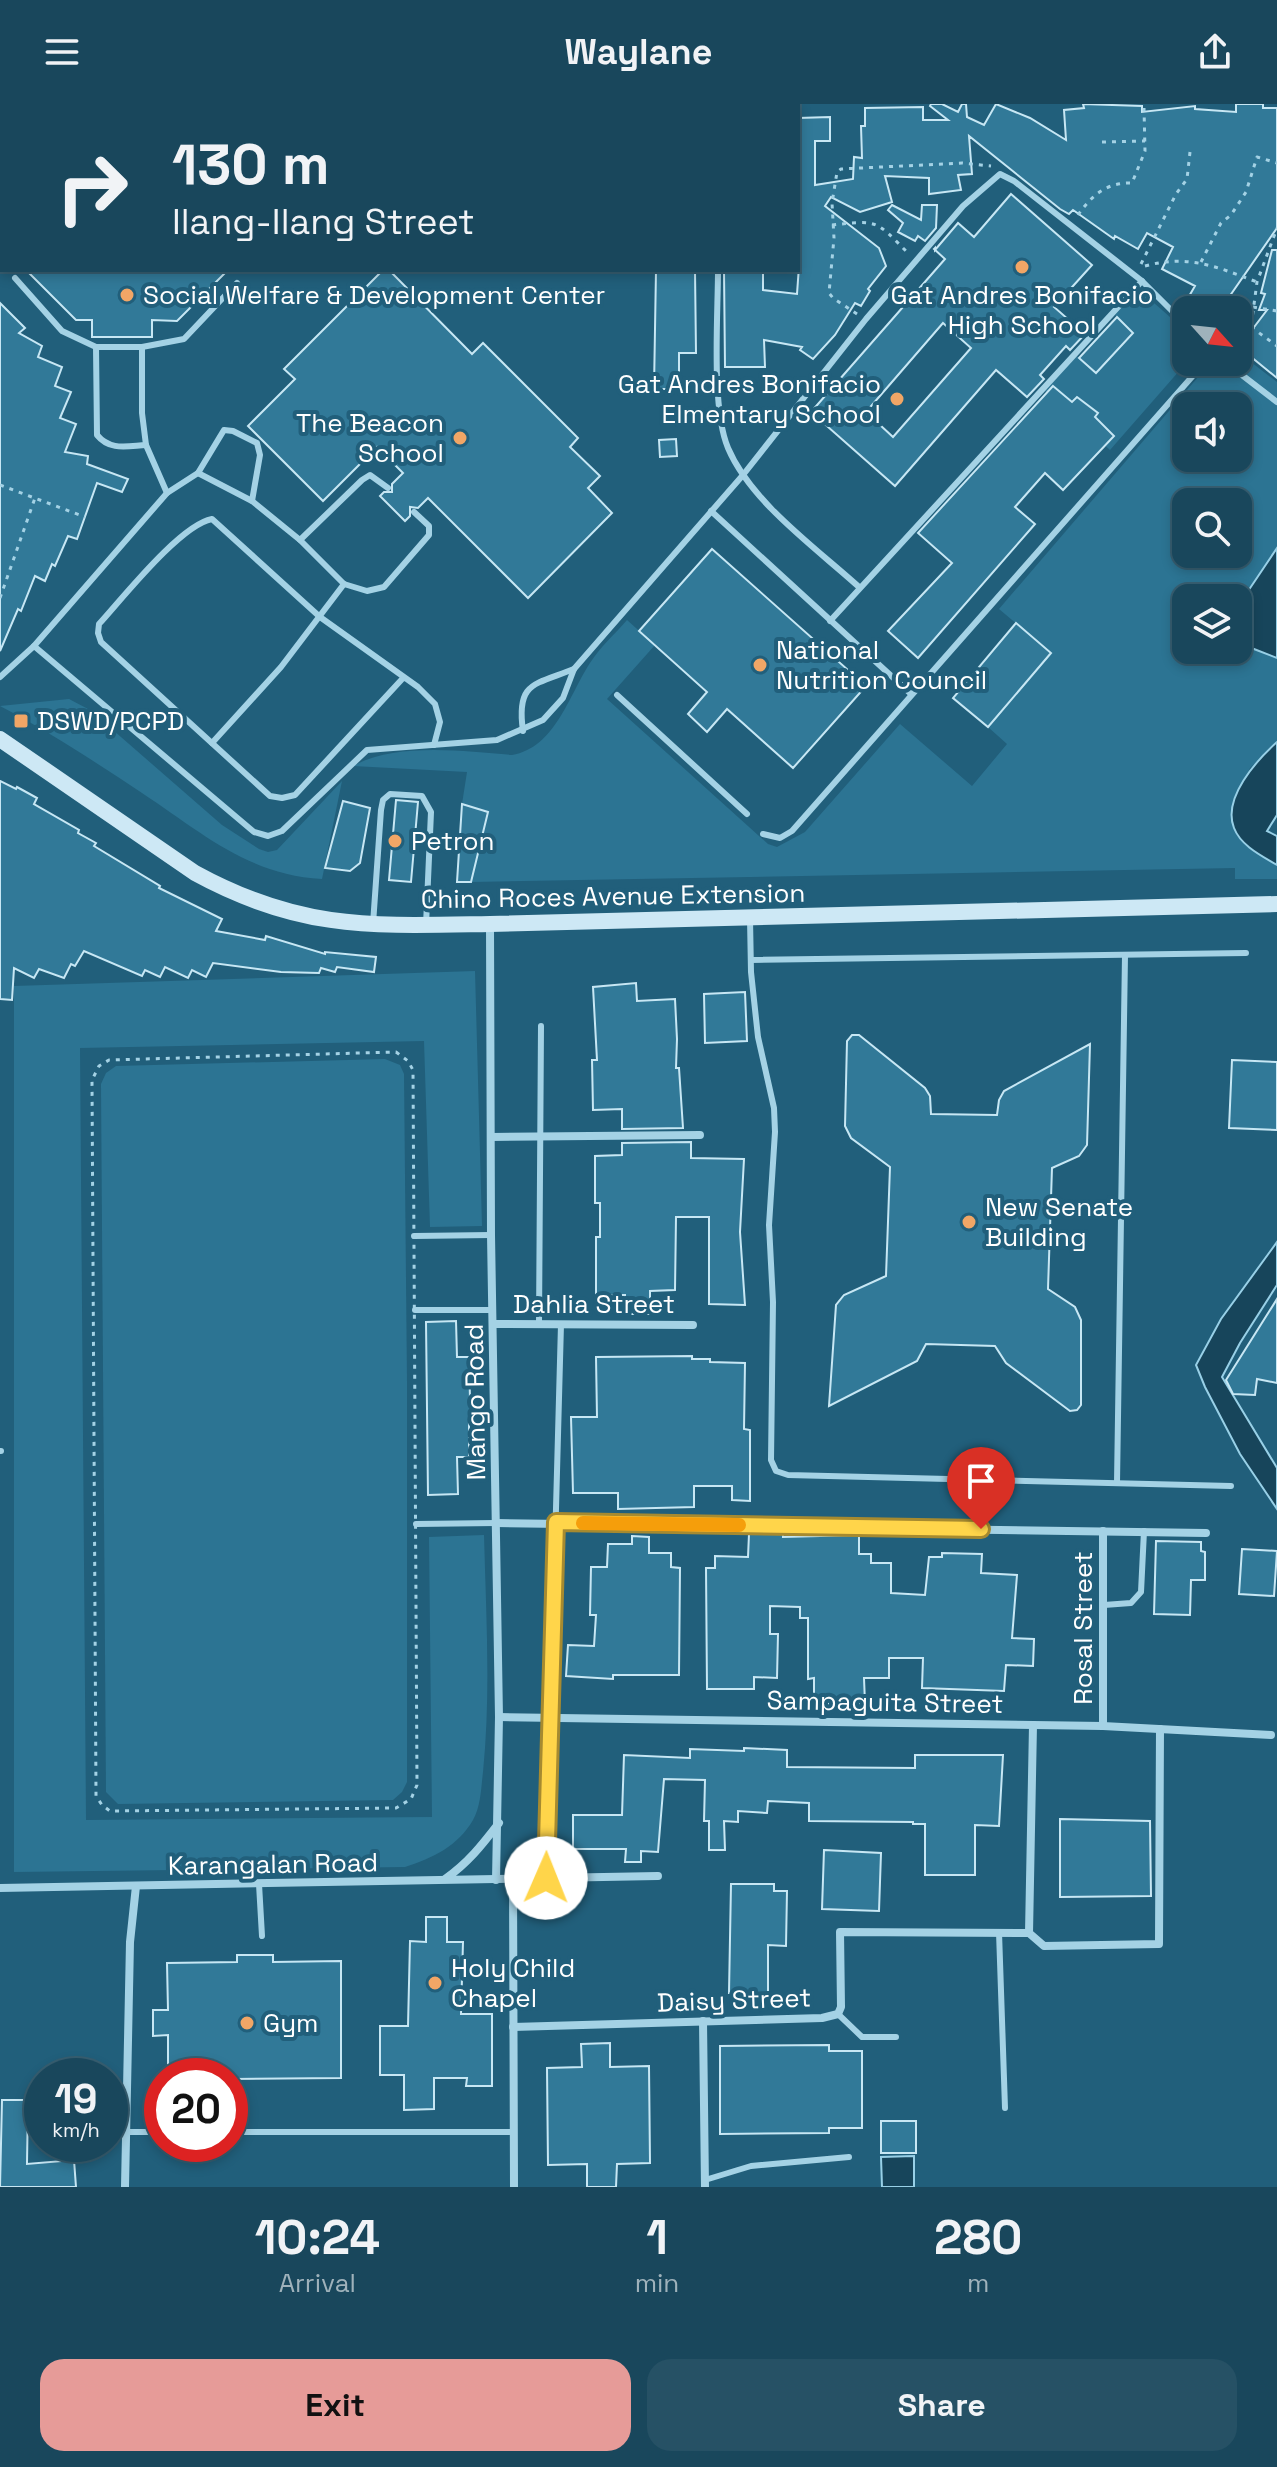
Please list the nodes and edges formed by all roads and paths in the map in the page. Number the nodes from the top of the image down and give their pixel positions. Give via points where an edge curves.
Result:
1 (1144, 108) dead end
2 (1145, 141) junction
3 (1102, 142) dead end
4 (1190, 152) dead end
5 (1277, 163) edge
6 (1000, 174) junction
7 (832, 225) junction
8 (1071, 225) junction
9 (1277, 228) edge
10 (917, 261) junction
11 (1201, 262) junction
12 (718, 272) edge
13 (15, 278) dead end
14 (1142, 281) junction
15 (1257, 282) junction
16 (237, 283) dead end
17 (1252, 307) joint
18 (1172, 311) edge
19 (1277, 311) edge
20 (866, 319) junction
21 (1252, 328) edge
22 (1277, 346) edge
23 (96, 347) junction
24 (142, 347) junction
25 (1193, 376) edge
26 (1243, 376) edge
27 (1277, 402) edge
28 (146, 445) junction
29 (198, 473) junction
30 (743, 475) junction
31 (0, 485) edge
32 (388, 488) dead end
33 (167, 493) junction
34 (35, 498) junction
35 (252, 501) junction
36 (711, 511) junction
37 (414, 512) dead end
38 (85, 517) dead end
39 (300, 540) junction
40 (344, 584) junction
41 (859, 587) junction
42 (0, 598) edge
43 (320, 617) junction
44 (830, 621) junction
45 (34, 646) junction
46 (574, 669) junction
47 (0, 677) edge
48 (404, 677) junction
49 (911, 694) junction
50 (617, 695) dead end
51 (523, 731) junction
52 (0, 739) edge
53 (212, 743) junction
54 (434, 745) junction
55 (747, 814) dead end
56 (763, 834) dead end
57 (1277, 904) edge
58 (750, 918) junction
59 (490, 924) junction
60 (372, 925) junction
61 (426, 925) junction
62 (1246, 953) dead end
63 (1125, 955) junction
64 (751, 960) junction
65 (541, 1026) dead end
66 (700, 1135) dead end
67 (491, 1137) junction
68 (540, 1138) junction
69 (491, 1235) junction
70 (414, 1236) junction
71 (415, 1310) junction
72 (493, 1310) junction
73 (493, 1324) junction
74 (539, 1324) junction
75 (561, 1324) junction
76 (693, 1325) dead end
77 (1117, 1483) junction
78 (1231, 1486) dead end
79 (556, 1522) junction
80 (496, 1523) junction
81 (416, 1524) junction
82 (1103, 1531) junction
83 (1144, 1531) junction
84 (1206, 1533) dead end
85 (1104, 1605) junction
86 (499, 1717) junction
87 (550, 1717) junction
88 (1033, 1725) junction
89 (1103, 1726) junction
90 (1160, 1729) junction
91 (1271, 1735) dead end
92 (499, 1822) junction
93 (658, 1876) dead end
94 (513, 1878) junction
95 (546, 1878) junction
96 (443, 1880) junction
97 (496, 1880) junction
98 (259, 1884) junction
99 (136, 1886) junction
100 (0, 1888) edge
101 (999, 1932) junction
102 (1029, 1933) junction
103 (262, 1936) dead end
104 (838, 2014) junction
105 (703, 2021) junction
106 (513, 2027) junction
107 (896, 2037) dead end
108 (128, 2058) edge
109 (1005, 2108) dead end
110 (248, 2132) edge
111 (513, 2132) junction
112 (849, 2157) dead end
113 (125, 2162) edge
114 (705, 2184) edge
115 (125, 2187) edge
116 (514, 2187) edge

1 - 2 path
2 - 3 path
2 - 8 path via 1132,183 1118,183 1091,196
4 - 11 path via 1187,179 1140,268 1165,261
5 - 11 path via 1257,157 1246,192 1221,223
6 - 7 path via 977,162 841,169 834,177
6 - 8 lane
6 - 10 lane via 963,206
7 - 10 path via 871,221
7 - 20 path via 829,293
8 - 14 lane
9 - 15 path
10 - 20 lane
11 - 15 path
12 - 30 lane via 719,413
13 - 23 lane via 62,331
14 - 18 lane
14 - 41 lane
15 - 17 path
16 - 24 lane via 184,339
17 - 19 path
20 - 30 lane
21 - 22 path
23 - 24 lane
23 - 28 lane via 97,435 114,447
24 - 28 lane
25 - 49 lane
26 - 27 lane
28 - 33 lane
29 - 33 lane
29 - 35 lane
29 - 35 lane via 224,430 257,443 260,455
30 - 36 lane
30 - 41 lane
31 - 34 path
32 - 39 lane via 370,475
33 - 45 lane
34 - 38 path
34 - 42 path
35 - 39 lane
36 - 44 lane
36 - 46 lane
37 - 40 lane via 429,526 429,535 384,587 367,591
39 - 40 lane
40 - 43 lane
41 - 44 lane
43 - 48 lane
43 - 53 lane
43 - 53 lane via 212,519 162,554 99,624 101,642
44 - 49 lane
45 - 47 lane
45 - 54 lane via 254,832 268,836 282,831 367,750
46 - 51 lane via 563,698 543,720
46 - 51 lane via 525,693 520,707
48 - 53 lane via 295,795 270,796
48 - 54 lane via 435,704 440,722
49 - 56 lane via 792,831 780,838
50 - 55 lane
51 - 54 lane via 497,740
52 - 60 main road, Chino Roces Avenue Extension via 195,873 242,897 315,919
57 - 58 main road, Chino Roces Avenue Extension
58 - 59 main road, Chino Roces Avenue Extension
58 - 64 lane
59 - 61 main road, Chino Roces Avenue Extension
59 - 67 street, Mango Road
60 - 61 main road, Chino Roces Avenue Extension
60 - 61 lane via 381,810 390,794 422,796 431,812
62 - 63 lane
63 - 64 lane
63 - 77 lane
64 - 77 lane via 758,1037 774,1108 769,1225 773,1467 788,1475
65 - 68 lane
66 - 68 street
67 - 68 street
67 - 69 street, Mango Road
68 - 74 lane
69 - 70 lane
69 - 72 street, Mango Road
70 - 71 path
70 - 81 path via 413,1070 396,1052 109,1060 99,1066 92,1080 96,1796 102,1805 110,1811 396,1808 411,1799 417,1785
71 - 72 lane
71 - 81 path
72 - 73 street, Mango Road
73 - 74 street, Dahlia Street
73 - 80 street, Mango Road
74 - 75 street, Dahlia Street
75 - 76 street, Dahlia Street
75 - 79 lane
77 - 78 lane
79 - 80 street
79 - 82 street
79 - 87 lane
80 - 81 lane
80 - 86 street, Mango Road
82 - 83 street
82 - 85 street, Rosal Street
83 - 84 street
83 - 85 lane via 1141,1592 1131,1603
85 - 89 street, Rosal Street
86 - 87 street, Sampaguita Street
86 - 92 street, Mango Road
87 - 88 street, Sampaguita Street
87 - 95 lane
88 - 89 street, Sampaguita Street
88 - 102 street
89 - 90 street, Sampaguita Street
90 - 91 street, Sampaguita Street
90 - 102 street, Daisy Street via 1159,1944 1044,1946
92 - 96 street via 478,1851
92 - 97 street, Mango Road
93 - 95 street, Karangalan Road
94 - 95 street, Karangalan Road
94 - 97 street, Karangalan Road
94 - 106 street
96 - 97 street, Karangalan Road
96 - 98 street, Karangalan Road
98 - 99 street, Karangalan Road
98 - 103 lane
99 - 100 street, Karangalan Road
99 - 108 street
101 - 102 street, Daisy Street
101 - 104 street, Daisy Street via 840,1932
101 - 109 lane
104 - 105 street, Daisy Street
104 - 107 lane via 862,2037
105 - 106 street, Daisy Street
105 - 114 street
106 - 111 street
110 - 111 lane
111 - 116 street
112 - 114 lane via 751,2166
113 - 115 street

